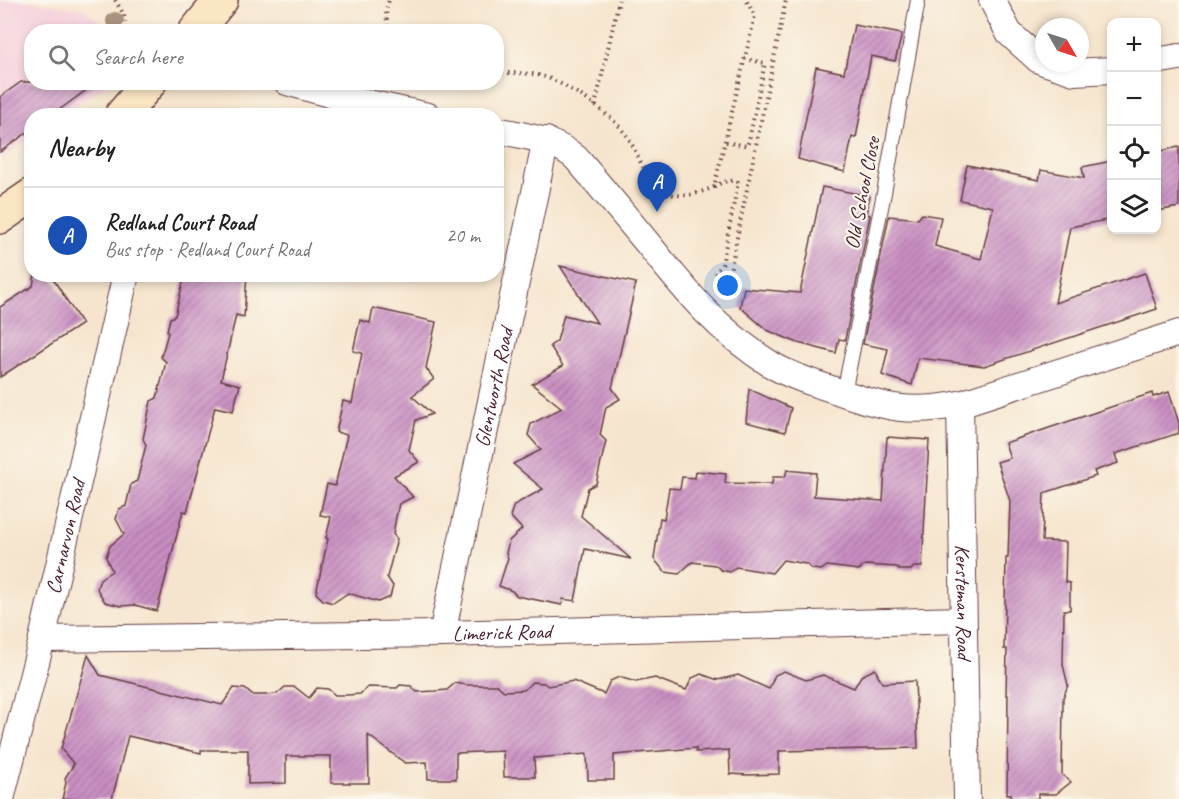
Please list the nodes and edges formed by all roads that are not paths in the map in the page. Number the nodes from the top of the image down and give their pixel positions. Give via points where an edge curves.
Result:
1 (218, 0) edge
2 (918, 0) edge
3 (992, 0) edge
4 (201, 24) edge
5 (1035, 56) edge
6 (1179, 57) edge
7 (1161, 60) edge
8 (1107, 70) edge
9 (1089, 71) edge
10 (143, 90) edge
11 (315, 90) edge
12 (128, 108) edge
13 (391, 108) edge
14 (504, 132) edge
15 (546, 140) junction
16 (24, 200) edge
17 (0, 217) edge
18 (124, 282) edge
19 (1179, 333) edge
20 (844, 393) junction
21 (960, 404) junction
22 (962, 620) junction
23 (442, 634) junction
24 (42, 639) junction
25 (2, 799) edge
26 (967, 799) edge

1 - 4 street
2 - 20 lane, Old School Close
3 - 5 street via 1009,33
6 - 7 street
8 - 9 street
10 - 12 street
11 - 13 street
14 - 15 street
15 - 20 street via 576,158 698,306 725,332 773,366
15 - 23 street, Glentworth Road
16 - 17 street
18 - 24 street, Carnarvon Road
19 - 21 street
20 - 21 street via 908,410
21 - 22 street, Kersteman Road
22 - 23 street, Limerick Road
22 - 26 street, Kersteman Road
23 - 24 street, Limerick Road
24 - 25 street, Carnarvon Road

